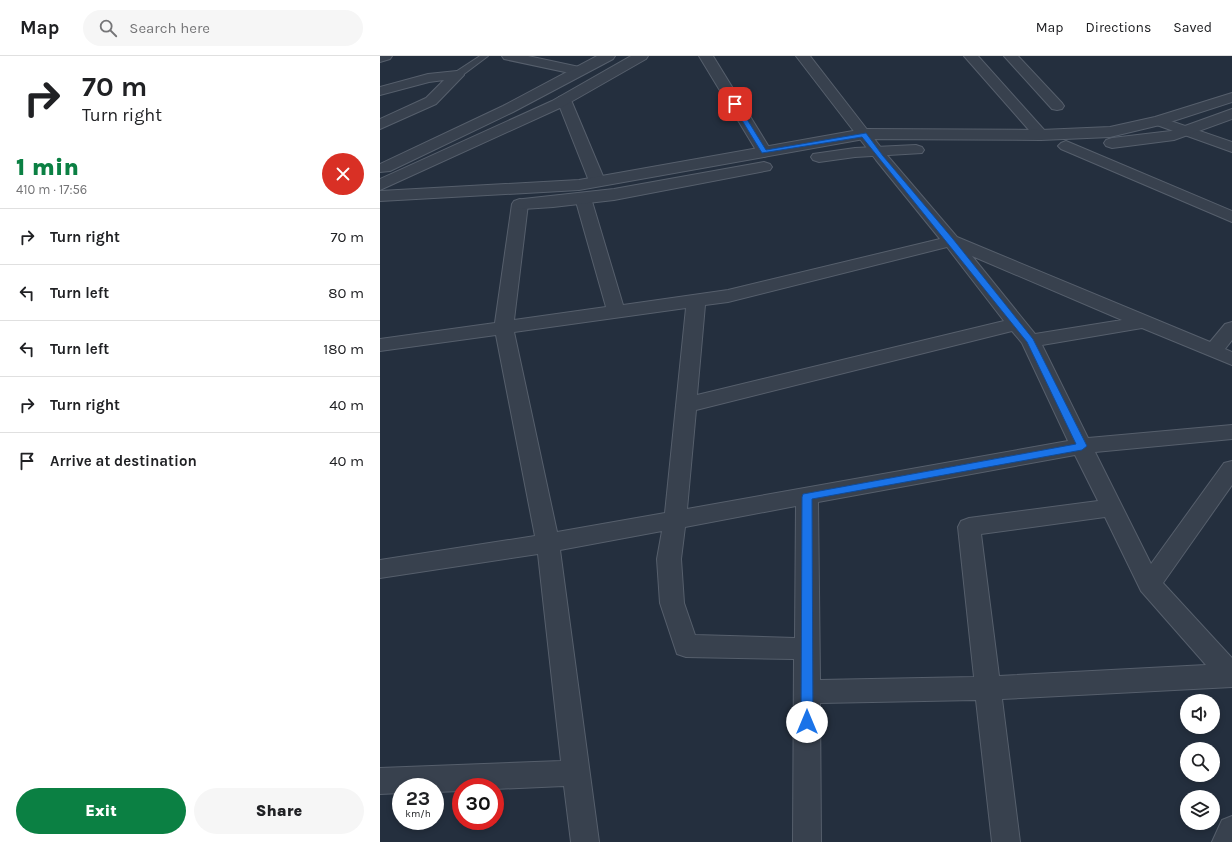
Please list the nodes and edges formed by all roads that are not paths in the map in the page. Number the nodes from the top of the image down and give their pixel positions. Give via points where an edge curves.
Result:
1 (385, 56) edge
2 (485, 56) edge
3 (509, 56) edge
4 (608, 56) edge
5 (641, 56) edge
6 (706, 56) edge
7 (803, 56) edge
8 (971, 56) edge
9 (1011, 56) edge
10 (380, 58) edge
11 (579, 71) junction
12 (457, 75) junction
13 (605, 77) junction
14 (380, 91) edge
15 (1232, 97) edge
16 (564, 100) junction
17 (1057, 106) dead end
18 (1232, 114) edge
19 (1159, 121) junction
20 (380, 125) edge
21 (1187, 131) junction
22 (864, 134) junction
23 (1041, 135) junction
24 (1066, 146) junction
25 (1232, 147) edge
26 (876, 151) junction
27 (764, 152) junction
28 (380, 169) edge
29 (598, 181) junction
30 (380, 185) edge
31 (380, 196) edge
32 (584, 198) junction
33 (520, 204) junction
34 (380, 211) edge
35 (1232, 217) edge
36 (951, 241) junction
37 (696, 300) junction
38 (616, 311) junction
39 (1143, 322) junction
40 (1016, 324) junction
41 (504, 327) junction
42 (1232, 328) edge
43 (1030, 341) junction
44 (380, 345) edge
45 (1213, 351) junction
46 (1232, 359) edge
47 (686, 405) junction
48 (1232, 432) edge
49 (1082, 446) junction
50 (1232, 469) edge
51 (807, 497) junction
52 (1112, 508) junction
53 (675, 521) junction
54 (548, 543) junction
55 (380, 569) edge
56 (1149, 584) junction
57 (807, 649) junction
58 (1231, 676) edge
59 (988, 688) junction
60 (807, 692) junction
61 (576, 773) junction
62 (380, 781) edge
63 (1232, 830) edge
64 (585, 842) edge
65 (807, 842) edge
66 (1006, 842) edge
67 (1226, 842) edge

1 - 10 street
2 - 12 lane
3 - 11 street
4 - 11 street
5 - 13 street
6 - 27 street
7 - 22 street
8 - 23 street
9 - 17 street
11 - 13 street
11 - 28 street via 508,109
12 - 14 street via 428,78
12 - 20 street via 431,100
13 - 16 street
15 - 19 street
16 - 29 street
16 - 30 street
18 - 21 street
19 - 21 street
19 - 23 street via 1110,132
21 - 24 street via 1142,140
21 - 25 street
22 - 23 street
22 - 26 street
22 - 27 street
24 - 26 street
24 - 35 street
26 - 32 street via 837,154
26 - 36 street
27 - 29 street
29 - 31 street via 527,189
32 - 33 street
32 - 38 street
33 - 34 street
33 - 41 street
36 - 37 street via 728,296
36 - 39 street
36 - 40 street
37 - 38 street
37 - 47 street
38 - 41 street
39 - 43 street
39 - 45 street
40 - 43 street
40 - 47 street
41 - 44 street
41 - 54 street
42 - 45 street
43 - 49 street
45 - 46 street
47 - 53 street
48 - 49 street
49 - 51 street
49 - 52 street
50 - 56 street
51 - 53 street
51 - 57 street
52 - 56 street
52 - 59 street via 969,527
53 - 54 street
53 - 57 street via 669,559 672,603 686,646
54 - 55 street
54 - 61 street
56 - 58 street
57 - 60 street
58 - 59 street
59 - 60 street
59 - 66 street
60 - 65 street
61 - 62 street
61 - 64 street
63 - 67 street

